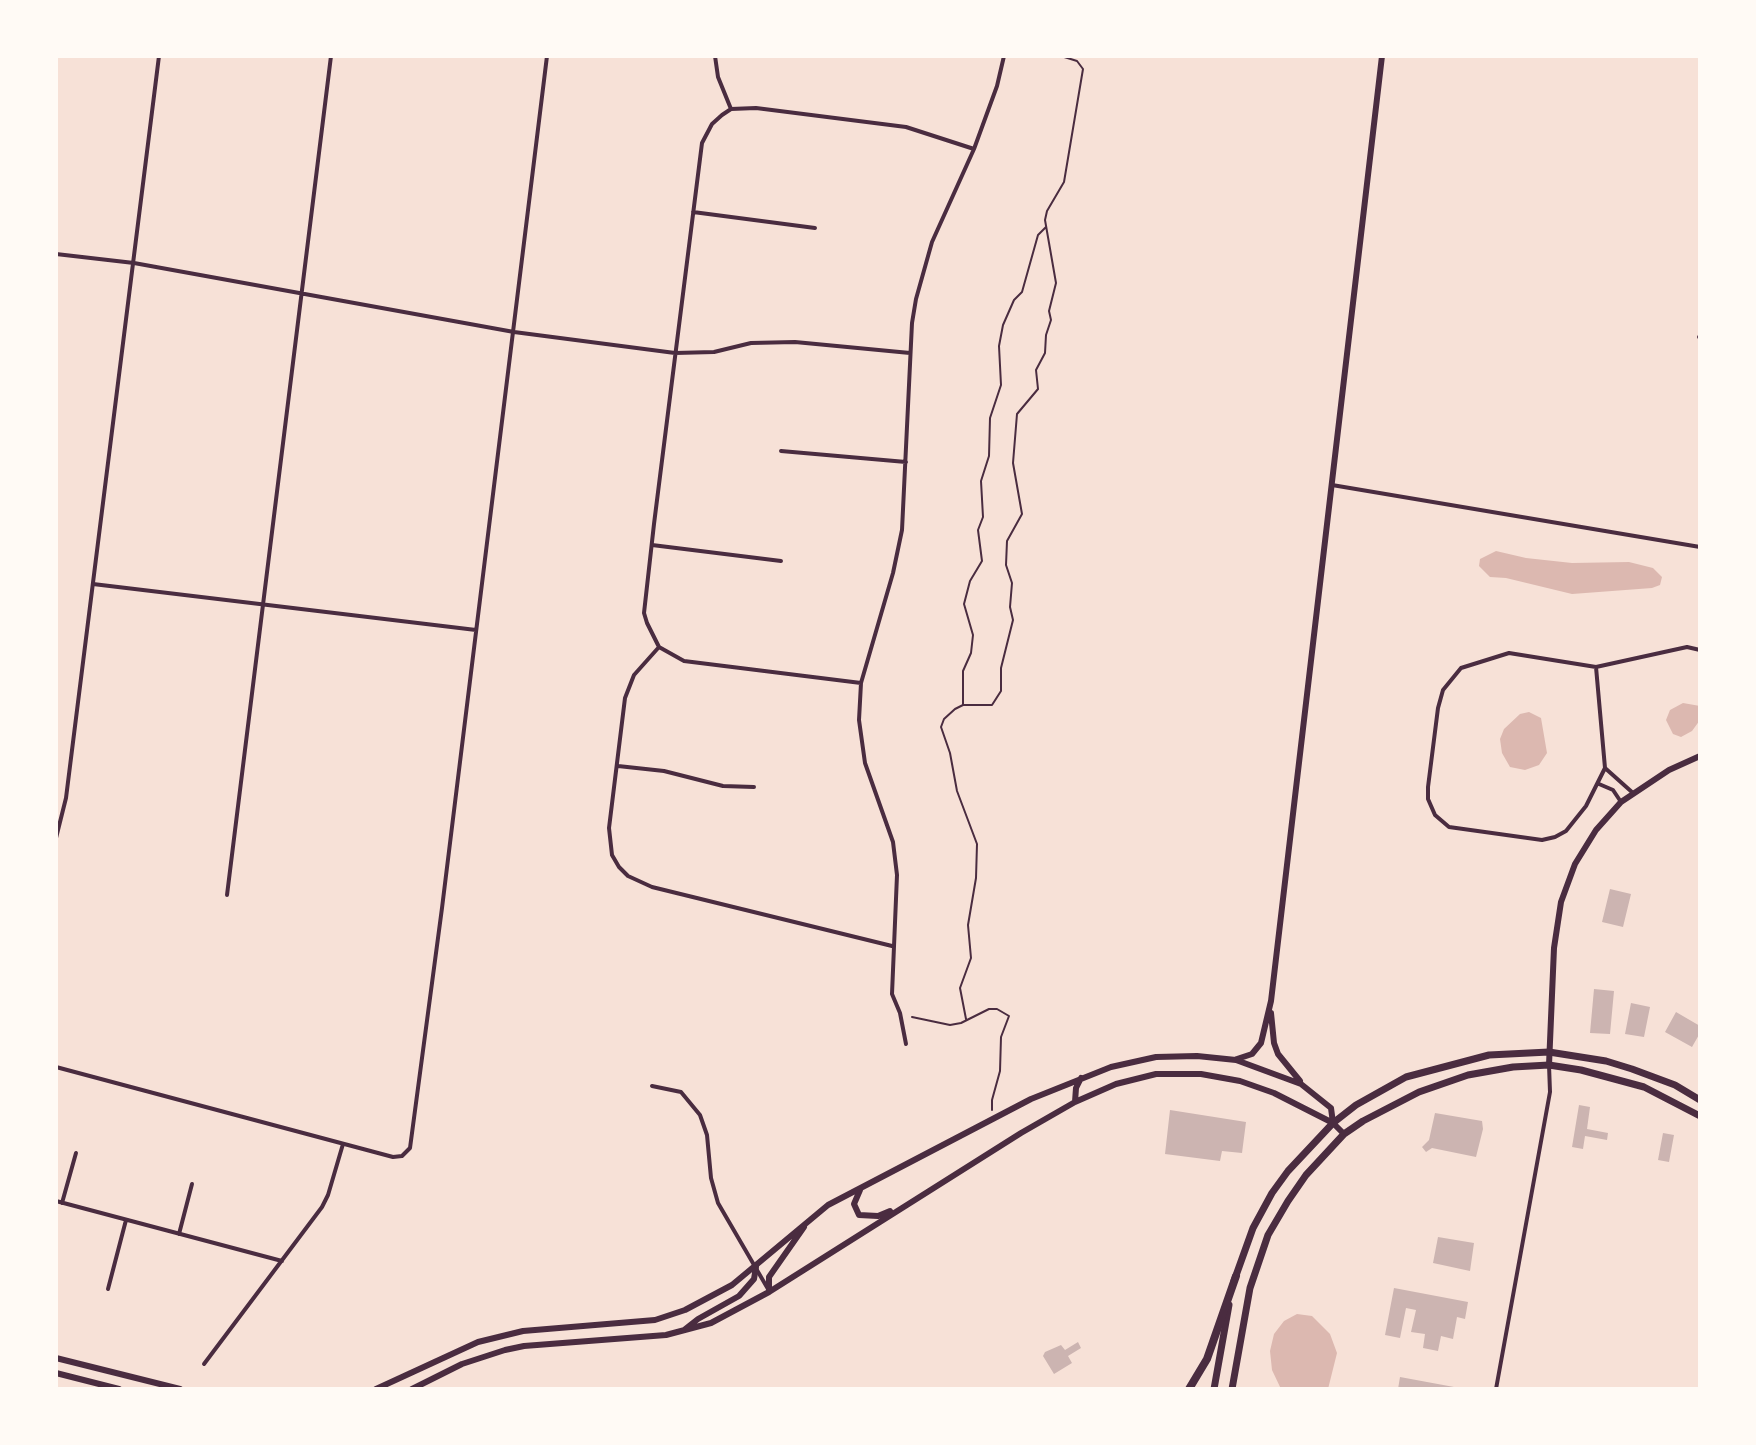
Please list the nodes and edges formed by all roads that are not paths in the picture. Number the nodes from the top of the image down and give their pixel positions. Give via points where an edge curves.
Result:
1 (159, 56) edge
2 (331, 56) edge
3 (547, 56) edge
4 (715, 56) edge
5 (1004, 56) edge
6 (1382, 56) edge
7 (731, 109) junction
8 (974, 149) junction
9 (693, 212) junction
10 (815, 228) dead end
11 (56, 254) edge
12 (134, 263) junction
13 (302, 293) junction
14 (514, 332) junction
15 (675, 353) junction
16 (910, 353) junction
17 (781, 451) dead end
18 (906, 462) junction
19 (1331, 485) junction
20 (652, 545) junction
21 (1700, 547) edge
22 (781, 561) dead end
23 (93, 584) junction
24 (263, 605) junction
25 (476, 630) junction
26 (659, 647) junction
27 (1700, 650) edge
28 (1596, 667) junction
29 (861, 683) junction
30 (1700, 756) edge
31 (618, 766) junction
32 (1605, 768) junction
33 (1599, 784) junction
34 (754, 787) dead end
35 (1633, 793) junction
36 (1621, 802) junction
37 (56, 838) edge
38 (227, 895) dead end
39 (892, 947) junction
40 (1271, 1001) junction
41 (906, 1044) dead end
42 (1549, 1052) junction
43 (1236, 1060) junction
44 (1549, 1065) junction
45 (56, 1067) edge
46 (1081, 1078) junction
47 (1301, 1084) junction
48 (652, 1086) dead end
49 (1700, 1100) edge
50 (1075, 1102) junction
51 (1700, 1116) edge
52 (1333, 1123) junction
53 (1344, 1134) junction
54 (343, 1144) junction
55 (76, 1153) dead end
56 (192, 1184) dead end
57 (861, 1188) junction
58 (56, 1201) edge
59 (62, 1203) junction
60 (908, 1204) junction
61 (126, 1220) junction
62 (807, 1221) junction
63 (179, 1234) junction
64 (282, 1261) junction
65 (756, 1267) junction
66 (1236, 1276) junction
67 (108, 1289) dead end
68 (769, 1292) junction
69 (681, 1332) junction
70 (56, 1358) edge
71 (204, 1364) dead end
72 (56, 1373) edge
73 (119, 1389) edge
74 (180, 1389) edge
75 (376, 1389) edge
76 (412, 1389) edge
77 (1189, 1389) edge
78 (1214, 1389) edge
79 (1232, 1389) edge
80 (1496, 1389) edge

1 - 12 street
2 - 13 street
3 - 14 street
4 - 7 street
5 - 8 street
6 - 19 main road
7 - 8 street via 885,123
7 - 9 street via 706,134
8 - 16 street via 932,242 916,299
9 - 10 street
9 - 15 street
11 - 12 street
12 - 13 street
12 - 23 street
13 - 14 street
13 - 24 street
14 - 15 street
14 - 25 street
15 - 16 street via 795,342
15 - 20 street
16 - 18 street
17 - 18 street
18 - 29 street via 902,530
19 - 21 street
19 - 40 main road
20 - 22 street
20 - 26 street via 644,613
23 - 24 street
23 - 37 street via 66,798
24 - 25 street
24 - 38 street
25 - 54 street via 412,1144 397,1157
26 - 29 street via 697,663
26 - 31 street via 628,686
27 - 28 street via 1687,647
28 - 32 street
28 - 33 street via 1509,653 1455,673 1440,697 1429,805 1449,827 1548,839 1566,831
29 - 39 street via 865,763 893,842 897,875
30 - 35 main road
31 - 34 street
31 - 39 street via 609,842 628,876 652,887
32 - 33 street
32 - 35 street
33 - 36 street via 1613,790
35 - 36 main road
36 - 42 main road via 1575,864 1561,902
39 - 41 street via 892,994
40 - 43 main road via 1261,1043 1252,1054
40 - 47 main road via 1274,1043
42 - 44 main road
42 - 49 main road via 1632,1069
42 - 52 main road via 1489,1055 1406,1077
43 - 46 main road via 1156,1057
43 - 47 main road
44 - 51 main road via 1644,1087
44 - 53 main road via 1468,1075 1419,1092
44 - 80 street via 1550,1092
45 - 54 street
46 - 50 main road
46 - 57 main road
47 - 52 main road via 1331,1108
48 - 65 street via 681,1092 700,1115 718,1203
50 - 52 main road via 1156,1074 1201,1074 1274,1093
50 - 60 main road
52 - 53 main road
52 - 66 main road via 1272,1193
53 - 79 main road via 1297,1187 1261,1250
54 - 64 street via 328,1195
55 - 59 street
56 - 63 street
57 - 60 main road via 854,1204 864,1217
57 - 62 main road
58 - 59 street
59 - 61 street
60 - 68 main road
61 - 63 street
61 - 67 street
62 - 65 main road
62 - 68 main road via 769,1277
63 - 64 street
64 - 71 street
65 - 68 street
65 - 69 main road via 754,1279 739,1296
65 - 75 main road via 717,1294 655,1320 523,1331 478,1342
66 - 77 highway via 1207,1359
66 - 78 main road
68 - 69 main road via 730,1315
69 - 76 main road via 524,1346 485,1356
70 - 74 main road
72 - 73 main road

